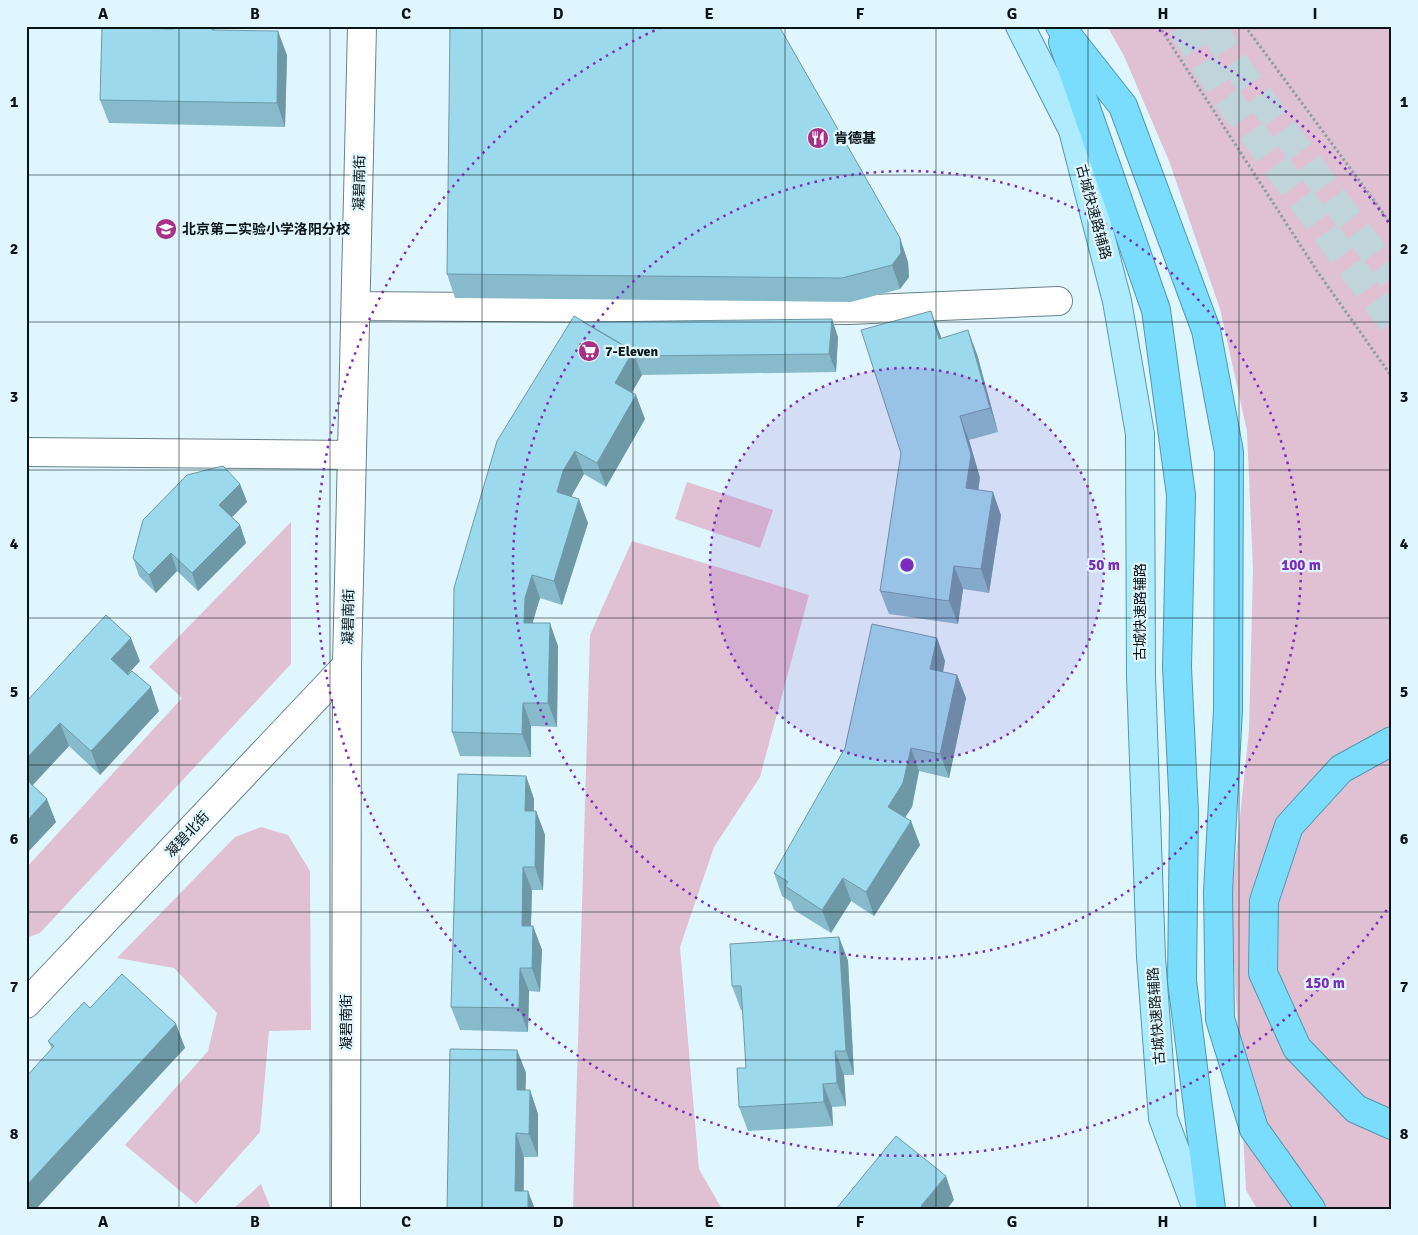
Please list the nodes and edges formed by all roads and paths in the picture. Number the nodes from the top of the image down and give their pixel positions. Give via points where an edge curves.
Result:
1 (362, 26) edge
2 (1020, 26) edge
3 (1059, 26) edge
4 (1159, 26) edge
5 (1245, 26) edge
6 (1392, 225) edge
7 (1058, 301) dead end
8 (356, 306) junction
9 (1392, 377) edge
10 (26, 452) edge
11 (352, 455) junction
12 (347, 665) junction
13 (1392, 740) edge
14 (26, 1004) edge
15 (1392, 1125) edge
16 (346, 1209) edge
17 (1200, 1209) edge
18 (1211, 1209) edge
19 (1311, 1209) edge

1 - 8 street, 凝碧南街
2 - 17 main road, 古城快速路辅路 via 1073,130 1117,302 1140,434 1141,676 1151,957 1162,1109 1194,1201
3 - 18 highway via 1156,310 1181,495 1177,667 1184,812 1182,981
3 - 19 highway via 1123,106 1206,330 1229,452 1228,710 1218,892 1220,1019 1254,1129
4 - 9 path via 1317,271
5 - 6 path
7 - 8 street via 849,310
8 - 11 street, 凝碧南街
10 - 11 street
11 - 12 street, 凝碧南街
12 - 14 street, 凝碧北街
12 - 16 street, 凝碧南街
13 - 15 highway via 1341,769 1289,826 1264,901 1263,973 1297,1048 1356,1109

